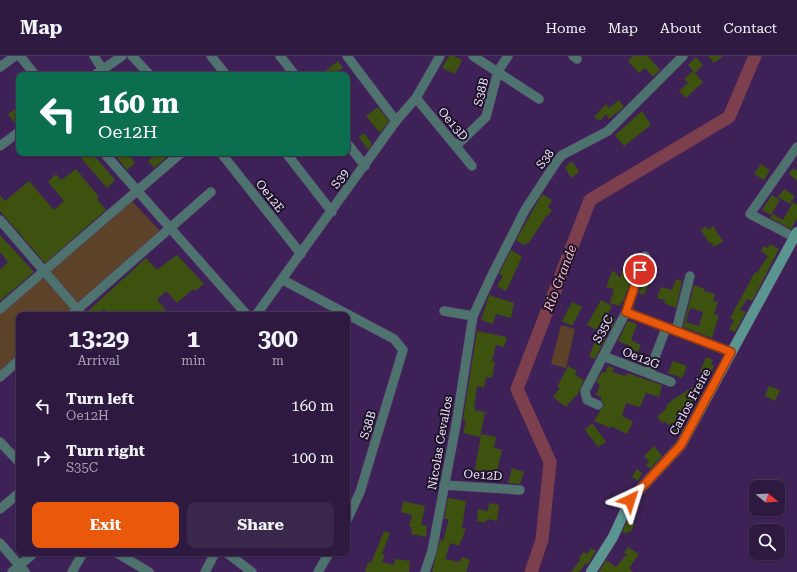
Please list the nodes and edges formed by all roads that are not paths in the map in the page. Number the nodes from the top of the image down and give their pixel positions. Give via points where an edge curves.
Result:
1 (15, 56) edge
2 (20, 56) edge
3 (94, 56) edge
4 (122, 56) edge
5 (132, 56) edge
6 (211, 56) edge
7 (280, 56) edge
8 (347, 56) edge
9 (440, 56) edge
10 (473, 56) edge
11 (508, 56) edge
12 (683, 56) edge
13 (0, 67) edge
14 (498, 71) junction
15 (33, 72) edge
16 (99, 72) edge
17 (147, 72) edge
18 (224, 72) edge
19 (293, 72) edge
20 (416, 98) junction
21 (539, 99) dead end
22 (396, 121) junction
23 (16, 134) edge
24 (0, 146) edge
25 (456, 146) junction
26 (350, 147) edge
27 (797, 147) edge
28 (107, 156) edge
29 (178, 156) edge
30 (223, 156) edge
31 (288, 156) edge
32 (365, 166) junction
33 (472, 166) dead end
34 (138, 191) junction
35 (211, 192) dead end
36 (332, 212) junction
37 (0, 220) edge
38 (170, 228) junction
39 (796, 235) edge
40 (300, 254) junction
41 (644, 256) dead end
42 (44, 271) junction
43 (690, 276) dead end
44 (282, 280) junction
45 (0, 309) edge
46 (444, 311) dead end
47 (76, 312) edge
48 (78, 312) edge
49 (244, 312) edge
50 (258, 312) edge
51 (343, 312) edge
52 (626, 312) junction
53 (350, 316) edge
54 (473, 316) junction
55 (666, 328) junction
56 (676, 331) junction
57 (731, 352) junction
58 (603, 356) junction
59 (16, 363) edge
60 (649, 373) junction
61 (0, 377) edge
62 (671, 382) dead end
63 (598, 405) dead end
64 (1, 443) edge
65 (16, 459) edge
66 (444, 485) junction
67 (520, 490) dead end
68 (16, 495) edge
69 (0, 509) edge
70 (350, 514) edge
71 (0, 543) edge
72 (31, 556) edge
73 (81, 556) edge
74 (122, 556) edge
75 (213, 556) edge
76 (231, 556) edge
77 (327, 556) edge
78 (19, 570) edge
79 (72, 572) edge
80 (149, 572) edge
81 (205, 572) edge
82 (252, 572) edge
83 (318, 572) edge
84 (425, 572) edge
85 (591, 572) edge

1 - 13 street
2 - 15 street
3 - 16 street
4 - 16 street
5 - 17 street
6 - 18 street
7 - 19 street
8 - 22 street
9 - 20 street, S39
10 - 14 street
11 - 14 street, S38B
12 - 54 street, S38 via 608,131 557,160 525,210
14 - 21 street
14 - 25 street, S38B via 488,114
20 - 22 street, S39
20 - 25 street, Oe13D
22 - 32 street, S39
23 - 24 street
25 - 33 street, Oe13D
26 - 32 street
27 - 39 street via 750,214
28 - 34 street
29 - 34 street
30 - 40 street, Oe12E
31 - 36 street
32 - 36 street, S39
34 - 38 street
34 - 42 street
35 - 38 street
36 - 40 street, S39
37 - 42 street
38 - 48 street
38 - 49 street
39 - 57 street, Carlos Freire
40 - 44 street, S39
41 - 52 street, S35C
42 - 45 street
42 - 47 street
43 - 56 street
44 - 50 street, S39
44 - 51 street, S38B
46 - 54 street
52 - 55 street
52 - 58 street, S35C
53 - 70 street, S38B via 394,339 403,350 360,492
54 - 66 street, Nicolas Cevallos
55 - 56 street
55 - 60 street
56 - 57 street
57 - 85 street, Carlos Freire via 681,445 630,500 613,537
58 - 60 street, Oe12G
58 - 63 street, S35C via 584,395 587,400
59 - 61 street
60 - 62 street, Oe12G
64 - 65 street
66 - 67 street, Oe12D
66 - 84 street, Nicolas Cevallos via 432,551
68 - 69 street
71 - 78 street
72 - 78 street
73 - 79 street
74 - 80 street
75 - 81 street
76 - 82 street
77 - 83 street

